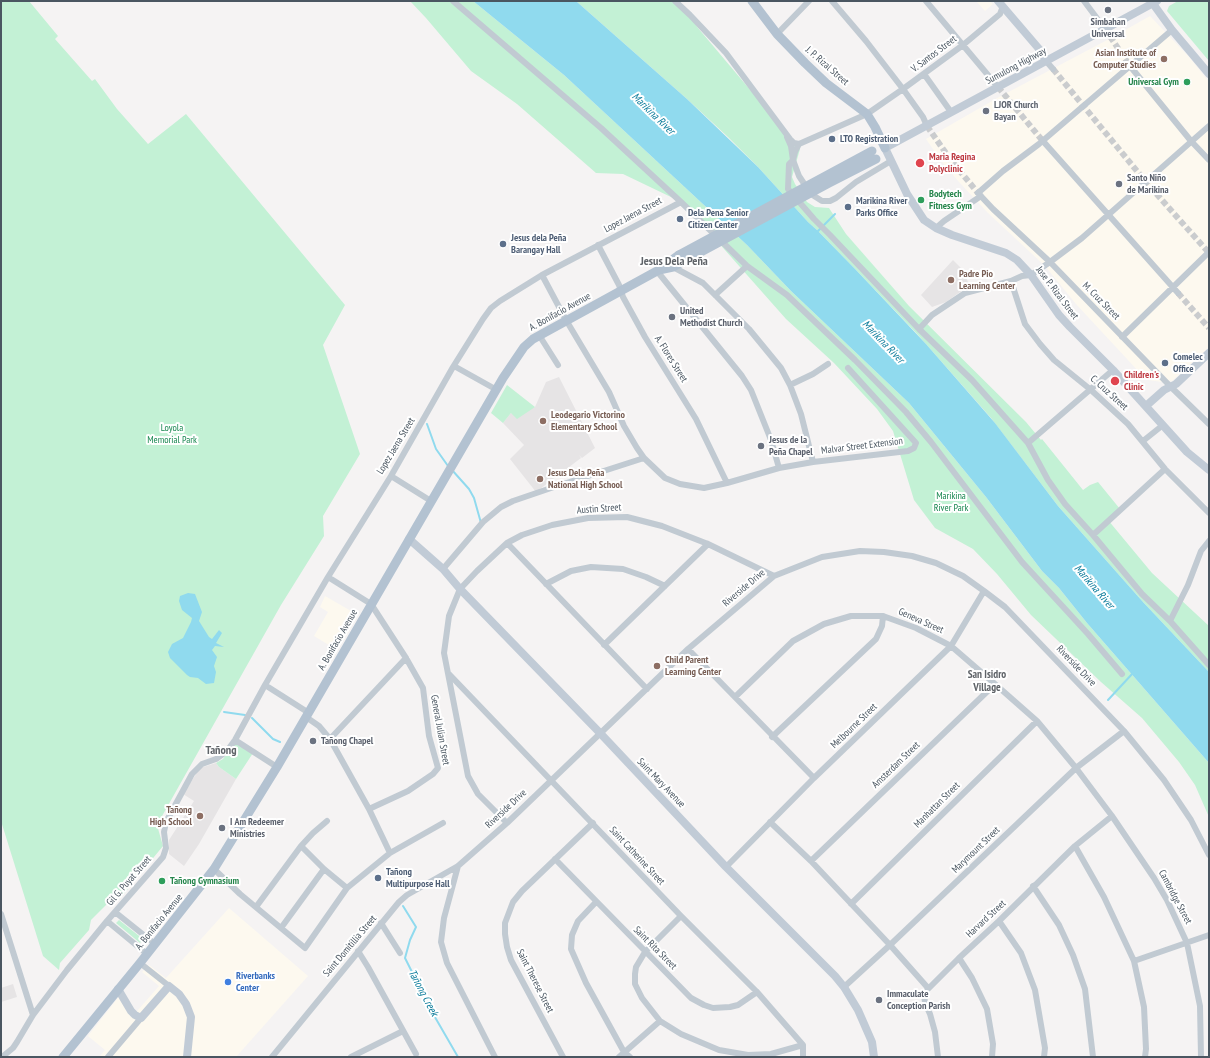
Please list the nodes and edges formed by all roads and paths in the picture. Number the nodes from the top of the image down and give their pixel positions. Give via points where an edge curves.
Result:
1 (453, 1) edge
2 (675, 1) edge
3 (752, 1) edge
4 (809, 1) edge
5 (832, 1) edge
6 (926, 1) edge
7 (1084, 1) edge
8 (1153, 2) edge
9 (1002, 3) edge
10 (1105, 29) junction
11 (1172, 30) junction
12 (777, 34) junction
13 (963, 45) junction
14 (1046, 61) junction
15 (1130, 66) junction
16 (1053, 69) tunnel mouth
17 (924, 74) junction
18 (1209, 74) edge
19 (998, 87) junction
20 (903, 89) junction
21 (951, 112) junction
22 (866, 114) junction
23 (927, 126) junction
24 (1209, 126) edge
25 (787, 133) junction
26 (1042, 140) junction
27 (1191, 141) junction
28 (799, 144) junction
29 (885, 148) junction
30 (792, 160) junction
31 (1209, 160) edge
32 (891, 161) junction
33 (979, 194) junction
34 (681, 202) junction
35 (1109, 216) junction
36 (936, 228) junction
37 (598, 245) junction
38 (1208, 252) edge
39 (682, 258) junction
40 (1050, 262) junction
41 (747, 266) junction
42 (673, 267) junction
43 (657, 270) junction
44 (542, 275) junction
45 (1031, 275) junction
46 (1011, 281) junction
47 (1172, 288) junction
48 (620, 291) junction
49 (1178, 293) tunnel mouth
50 (715, 295) junction
51 (566, 320) junction
52 (919, 329) junction
53 (539, 335) junction
54 (1122, 336) junction
55 (1209, 353) edge
56 (828, 364) dead end
57 (558, 365) dead end
58 (454, 366) junction
59 (848, 368) dead end
60 (1113, 370) junction
61 (790, 385) junction
62 (1171, 387) junction
63 (497, 390) junction
64 (1091, 390) junction
65 (1146, 406) junction
66 (1163, 424) junction
67 (1209, 424) edge
68 (1143, 441) junction
69 (1028, 443) junction
70 (644, 458) junction
71 (813, 462) junction
72 (779, 468) junction
73 (1165, 469) junction
74 (1209, 470) edge
75 (391, 476) junction
76 (727, 484) junction
77 (431, 501) junction
78 (1209, 513) edge
79 (1092, 535) junction
80 (409, 539) junction
81 (1209, 541) edge
82 (507, 543) junction
83 (708, 544) junction
84 (443, 569) junction
85 (774, 576) junction
86 (328, 577) junction
87 (546, 584) junction
88 (665, 586) junction
89 (460, 589) junction
90 (984, 591) junction
91 (371, 604) junction
92 (883, 616) junction
93 (1170, 621) junction
94 (604, 646) junction
95 (951, 646) junction
96 (688, 649) junction
97 (406, 658) junction
98 (1209, 665) edge
99 (448, 673) junction
100 (1122, 674) dead end
101 (996, 684) junction
102 (265, 685) junction
103 (647, 689) junction
104 (735, 697) junction
105 (307, 715) junction
106 (1037, 721) junction
107 (1124, 731) junction
108 (600, 733) junction
109 (772, 737) junction
110 (235, 740) junction
111 (330, 740) junction
112 (277, 767) junction
113 (1076, 768) junction
114 (814, 778) junction
115 (551, 780) junction
116 (369, 810) junction
117 (1112, 816) junction
118 (327, 821) dead end
119 (770, 822) junction
120 (443, 823) dead end
121 (507, 823) junction
122 (593, 823) junction
123 (302, 846) junction
124 (1075, 846) junction
125 (390, 853) junction
126 (1209, 855) edge
127 (555, 859) junction
128 (811, 861) junction
129 (458, 866) junction
130 (726, 867) junction
131 (324, 869) junction
132 (214, 870) junction
133 (1033, 886) junction
134 (346, 888) junction
135 (596, 902) junction
136 (851, 904) junction
137 (256, 907) junction
138 (115, 912) junction
139 (1, 914) edge
140 (681, 916) junction
141 (107, 921) junction
142 (999, 921) junction
143 (382, 923) junction
144 (281, 928) junction
145 (1209, 935) edge
146 (1187, 943) junction
147 (155, 944) junction
148 (890, 945) junction
149 (358, 951) junction
150 (645, 952) junction
151 (400, 953) dead end
152 (147, 954) junction
153 (959, 958) junction
154 (1134, 961) junction
155 (140, 963) junction
156 (169, 986) junction
157 (844, 987) junction
158 (928, 988) junction
159 (118, 990) junction
160 (757, 992) junction
161 (33, 1015) junction
162 (141, 1018) junction
163 (660, 1021) junction
164 (403, 1032) junction
165 (803, 1045) junction
166 (624, 1052) junction
167 (416, 1054) dead end
168 (2, 1057) edge
169 (63, 1057) edge
170 (108, 1057) edge
171 (187, 1057) edge
172 (272, 1057) edge
173 (351, 1057) edge
174 (495, 1057) edge
175 (563, 1057) edge
176 (619, 1057) edge
177 (630, 1057) edge
178 (804, 1057) edge
179 (874, 1057) edge
180 (938, 1057) edge
181 (992, 1057) edge
182 (1044, 1057) edge
183 (1093, 1057) edge
184 (1145, 1057) edge
185 (1202, 1057) edge

1 - 34 street via 601,128
2 - 25 street via 726,53
3 - 12 main road, J. P. Rizal Street
4 - 12 street
5 - 20 street
6 - 13 street
7 - 10 street
8 - 10 street, Sumulong Highway
8 - 11 street
9 - 13 street, V. Santos Street via 1000,14
9 - 14 street
10 - 14 street, Sumulong Highway
11 - 15 street
11 - 18 street
12 - 22 main road, J. P. Rizal Street via 826,83
13 - 17 street, V. Santos Street
13 - 19 street
14 - 16 street
14 - 19 street, Sumulong Highway
15 - 26 street
15 - 27 street
17 - 20 street, V. Santos Street
17 - 21 street
19 - 21 street, Sumulong Highway
20 - 22 street, V. Santos Street
20 - 23 street
21 - 23 street, Sumulong Highway
22 - 28 street, V. Santos Street
22 - 29 main road, J. P. Rizal Street
23 - 29 street, Sumulong Highway
24 - 27 street
25 - 28 street via 794,143
25 - 30 street
26 - 33 street
26 - 35 street
27 - 31 street
27 - 35 street
28 - 30 street
29 - 32 street, Jose P. Rizal Street
29 - 39 main road, A. Bonifacio Avenue, bridge
30 - 32 street via 811,194 826,201 836,198 856,182
30 - 52 street via 789,164 788,190
32 - 36 street, Jose P. Rizal Street via 924,220
33 - 36 street
33 - 40 street, M. Cruz Street
34 - 37 street, Lopez Jaena Street
34 - 41 street
35 - 40 street
35 - 47 street
36 - 45 street, Jose P. Rizal Street via 1006,253 1017,260
37 - 44 street, Lopez Jaena Street
37 - 48 street, A. Flores Street
38 - 47 street
39 - 42 main road, A. Bonifacio Avenue
39 - 43 main road, A. Bonifacio Avenue
40 - 45 street
40 - 54 street, M. Cruz Street
41 - 50 street
41 - 100 street via 787,295 906,412 1022,562
42 - 43 main road, A. Bonifacio Avenue
42 - 50 street via 703,283
43 - 48 main road, A. Bonifacio Avenue
43 - 72 street via 751,390
44 - 51 street, Malvar Street Extension
44 - 58 street, Lopez Jaena Street via 491,308
45 - 46 street
45 - 60 street, Jose P. Rizal Street via 1059,315
46 - 52 street via 965,294 932,315
46 - 64 street, C. Cruz Street via 1028,329 1054,360
47 - 49 street
47 - 54 street
48 - 51 main road, A. Bonifacio Avenue
48 - 76 street, A. Flores Street via 696,419
50 - 61 street via 771,355
51 - 53 main road, A. Bonifacio Avenue
51 - 70 street, Malvar Street Extension via 609,392 628,435
52 - 69 street via 972,380
53 - 57 street
53 - 63 main road, A. Bonifacio Avenue via 524,347
54 - 62 street, M. Cruz Street
55 - 62 street
56 - 61 street
58 - 63 street
58 - 75 street, Lopez Jaena Street
59 - 71 street, Malvar Street Extension via 916,445 908,451
60 - 64 street
60 - 65 street, Jose P. Rizal Street
61 - 71 street via 801,414
62 - 65 street
62 - 67 street, M. Cruz Street
63 - 77 main road, A. Bonifacio Avenue
64 - 68 street, C. Cruz Street
64 - 69 street
65 - 66 street, Jose P. Rizal Street
66 - 68 street
66 - 74 street, Jose P. Rizal Street via 1190,454
68 - 73 street, C. Cruz Street
69 - 79 street via 1048,480
70 - 76 street, Malvar Street Extension via 665,478 680,484 704,488
70 - 84 street via 513,500 483,522
71 - 72 street, Malvar Street Extension
72 - 76 street, Malvar Street Extension
73 - 78 street, C. Cruz Street
73 - 79 street
75 - 77 street
75 - 86 street, Lopez Jaena Street
77 - 80 main road, A. Bonifacio Avenue
79 - 93 street via 1142,594
80 - 84 street, Saint Mary Avenue
80 - 91 main road, A. Bonifacio Avenue
81 - 93 street via 1201,551
82 - 83 street, Austin Street via 552,525 588,518 627,517 662,526
82 - 87 street
82 - 89 street, Austin Street
83 - 85 street, Austin Street
83 - 88 street
84 - 89 street, Saint Mary Avenue
85 - 90 street, Riverside Drive via 822,557 860,551 884,552 936,563 963,576
85 - 96 street, Riverside Drive
86 - 91 street
86 - 102 street, Lopez Jaena Street
87 - 88 street via 571,571 591,567 623,569
87 - 94 street
88 - 94 street
89 - 99 street via 449,616 444,653
89 - 108 street, Saint Mary Avenue
90 - 95 street, Melbourne Street
90 - 107 street, Riverside Drive via 1005,607
91 - 97 street, General Julian Street
91 - 105 main road, A. Bonifacio Avenue
92 - 95 street, Geneva Street via 916,628
92 - 104 street, Geneva Street via 851,616 824,624 793,641
92 - 109 street via 880,633 876,639
93 - 98 street
94 - 103 street
95 - 101 street, Geneva Street
95 - 114 street, Melbourne Street
96 - 103 street, Riverside Drive
96 - 104 street
97 - 111 street
97 - 116 street, General Julian Street via 423,688 429,736 438,768 408,791
99 - 115 street, Saint Catherine Street
99 - 121 street via 468,776 478,794
101 - 106 street, Geneva Street
101 - 128 street, Amsterdam Street
102 - 105 street
102 - 110 street, Lopez Jaena Street
103 - 108 street, Riverside Drive
104 - 109 street
105 - 111 street
105 - 112 main road, A. Bonifacio Avenue
106 - 113 street, Geneva Street
106 - 136 street, Manhattan Street
107 - 113 street, Marymount Street
107 - 126 street, Riverside Drive via 1188,814
108 - 115 street, Riverside Drive
108 - 130 street, Saint Mary Avenue
109 - 114 street
110 - 112 street
110 - 138 street, Gil G. Puyat Street via 221,756 195,770 166,822 166,848 163,857
111 - 116 street
112 - 132 main road, A. Bonifacio Avenue
113 - 117 street, Cambridge Street
113 - 148 street, Marymount Street
114 - 119 street, Melbourne Street
115 - 121 street, Riverside Drive
115 - 122 street, Saint Catherine Street
116 - 125 street
117 - 124 street, Harvard Street
117 - 146 street, Cambridge Street via 1167,900
118 - 123 street
119 - 128 street
119 - 130 street, Melbourne Street
120 - 125 street
121 - 129 street, Riverside Drive
122 - 127 street, Saint Therese Street
122 - 140 street, Saint Catherine Street
123 - 131 street
123 - 137 street
124 - 133 street, Harvard Street
124 - 154 street via 1104,897
125 - 134 street
127 - 135 street, Saint Rita Street
127 - 175 street, Saint Therese Street via 513,902 505,923 505,934 512,960
128 - 136 street
129 - 143 street, Saint Domitillia Street via 407,895
129 - 174 street via 444,918 441,942 448,963
130 - 157 street, Saint Mary Avenue
131 - 134 street
131 - 144 street
132 - 137 street
132 - 147 main road, A. Bonifacio Avenue
133 - 142 street, Harvard Street
133 - 183 street via 1059,925 1076,962 1085,989
134 - 144 street via 305,948
135 - 150 street, Saint Rita Street
135 - 166 street via 578,921 572,935 572,949 586,983
136 - 148 street
137 - 144 street
138 - 141 street, Gil G. Puyat Street
138 - 147 street
139 - 161 street
140 - 150 street
140 - 160 street, Saint Catherine Street
141 - 152 street
141 - 161 street, Gil G. Puyat Street
142 - 153 street, Harvard Street
142 - 182 street via 1021,953 1035,990 1045,1048
143 - 149 street, Saint Domitillia Street
143 - 151 street
145 - 146 street
146 - 154 street
146 - 185 street, Cambridge Street via 1200,1006
147 - 152 main road, A. Bonifacio Avenue
148 - 157 street, Marymount Street
148 - 158 street
149 - 164 street
149 - 172 street, Saint Domitillia Street
150 - 160 street, Saint Rita Street via 691,998 704,1005 713,1008 730,1007 738,1005
150 - 163 street via 636,967 635,984 642,998
152 - 155 main road, A. Bonifacio Avenue
153 - 158 street, Harvard Street
153 - 181 street via 972,978 986,1009 993,1044
154 - 184 street via 1144,1007
155 - 156 street
155 - 159 main road, A. Bonifacio Avenue
156 - 162 street
156 - 171 street via 189,1009 191,1017
157 - 179 street, Saint Mary Avenue via 864,1021 872,1042
158 - 180 street via 924,998 935,1032
159 - 162 street via 131,1011
159 - 169 main road, A. Bonifacio Avenue
160 - 165 street, Saint Catherine Street
161 - 168 street, Gil G. Puyat Street via 13,1048
162 - 170 street
163 - 165 street via 681,1034 719,1050 748,1055 771,1054
163 - 166 street
164 - 167 street
164 - 173 street
165 - 178 street
166 - 176 street
166 - 177 street

